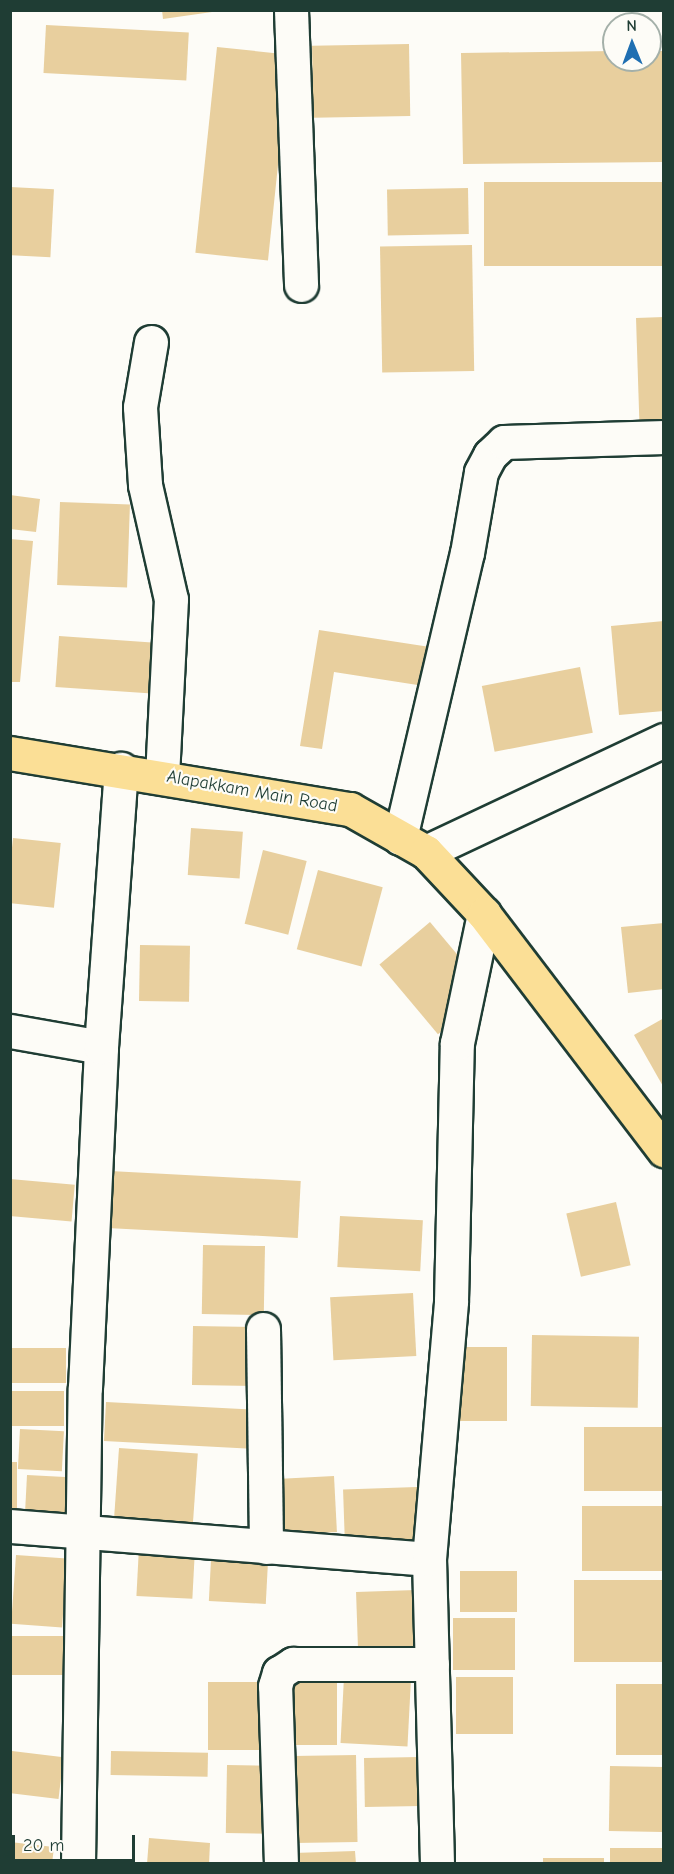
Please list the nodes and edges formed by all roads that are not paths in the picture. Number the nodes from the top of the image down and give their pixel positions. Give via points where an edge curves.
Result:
1 (291, 10) edge
2 (301, 285) dead end
3 (151, 342) dead end
4 (663, 437) edge
5 (663, 740) edge
6 (10, 753) edge
7 (121, 770) junction
8 (162, 777) junction
9 (413, 845) junction
10 (484, 914) junction
11 (10, 1031) edge
12 (101, 1047) junction
13 (663, 1150) edge
14 (263, 1329) dead end
15 (10, 1526) edge
16 (84, 1534) junction
17 (266, 1547) junction
18 (429, 1559) junction
19 (432, 1664) junction
20 (78, 1863) edge
21 (281, 1863) edge
22 (437, 1863) edge

1 - 2 street
3 - 8 street via 140,407 145,485 171,599
4 - 9 street via 504,442 490,455 481,472
5 - 9 street
6 - 7 main road, Alapakkam Main Road
7 - 8 main road, Alapakkam Main Road
7 - 12 street
8 - 9 main road, Alapakkam Main Road via 350,809
9 - 10 main road, Alapakkam Main Road
10 - 13 main road, Alapakkam Main Road
10 - 18 street via 457,1042 451,1301
11 - 12 street
12 - 16 street via 85,1388
14 - 17 street
15 - 16 street
16 - 17 street
16 - 20 street
17 - 18 street
18 - 19 street
19 - 21 street via 293,1664 279,1673 275,1686
19 - 22 street

